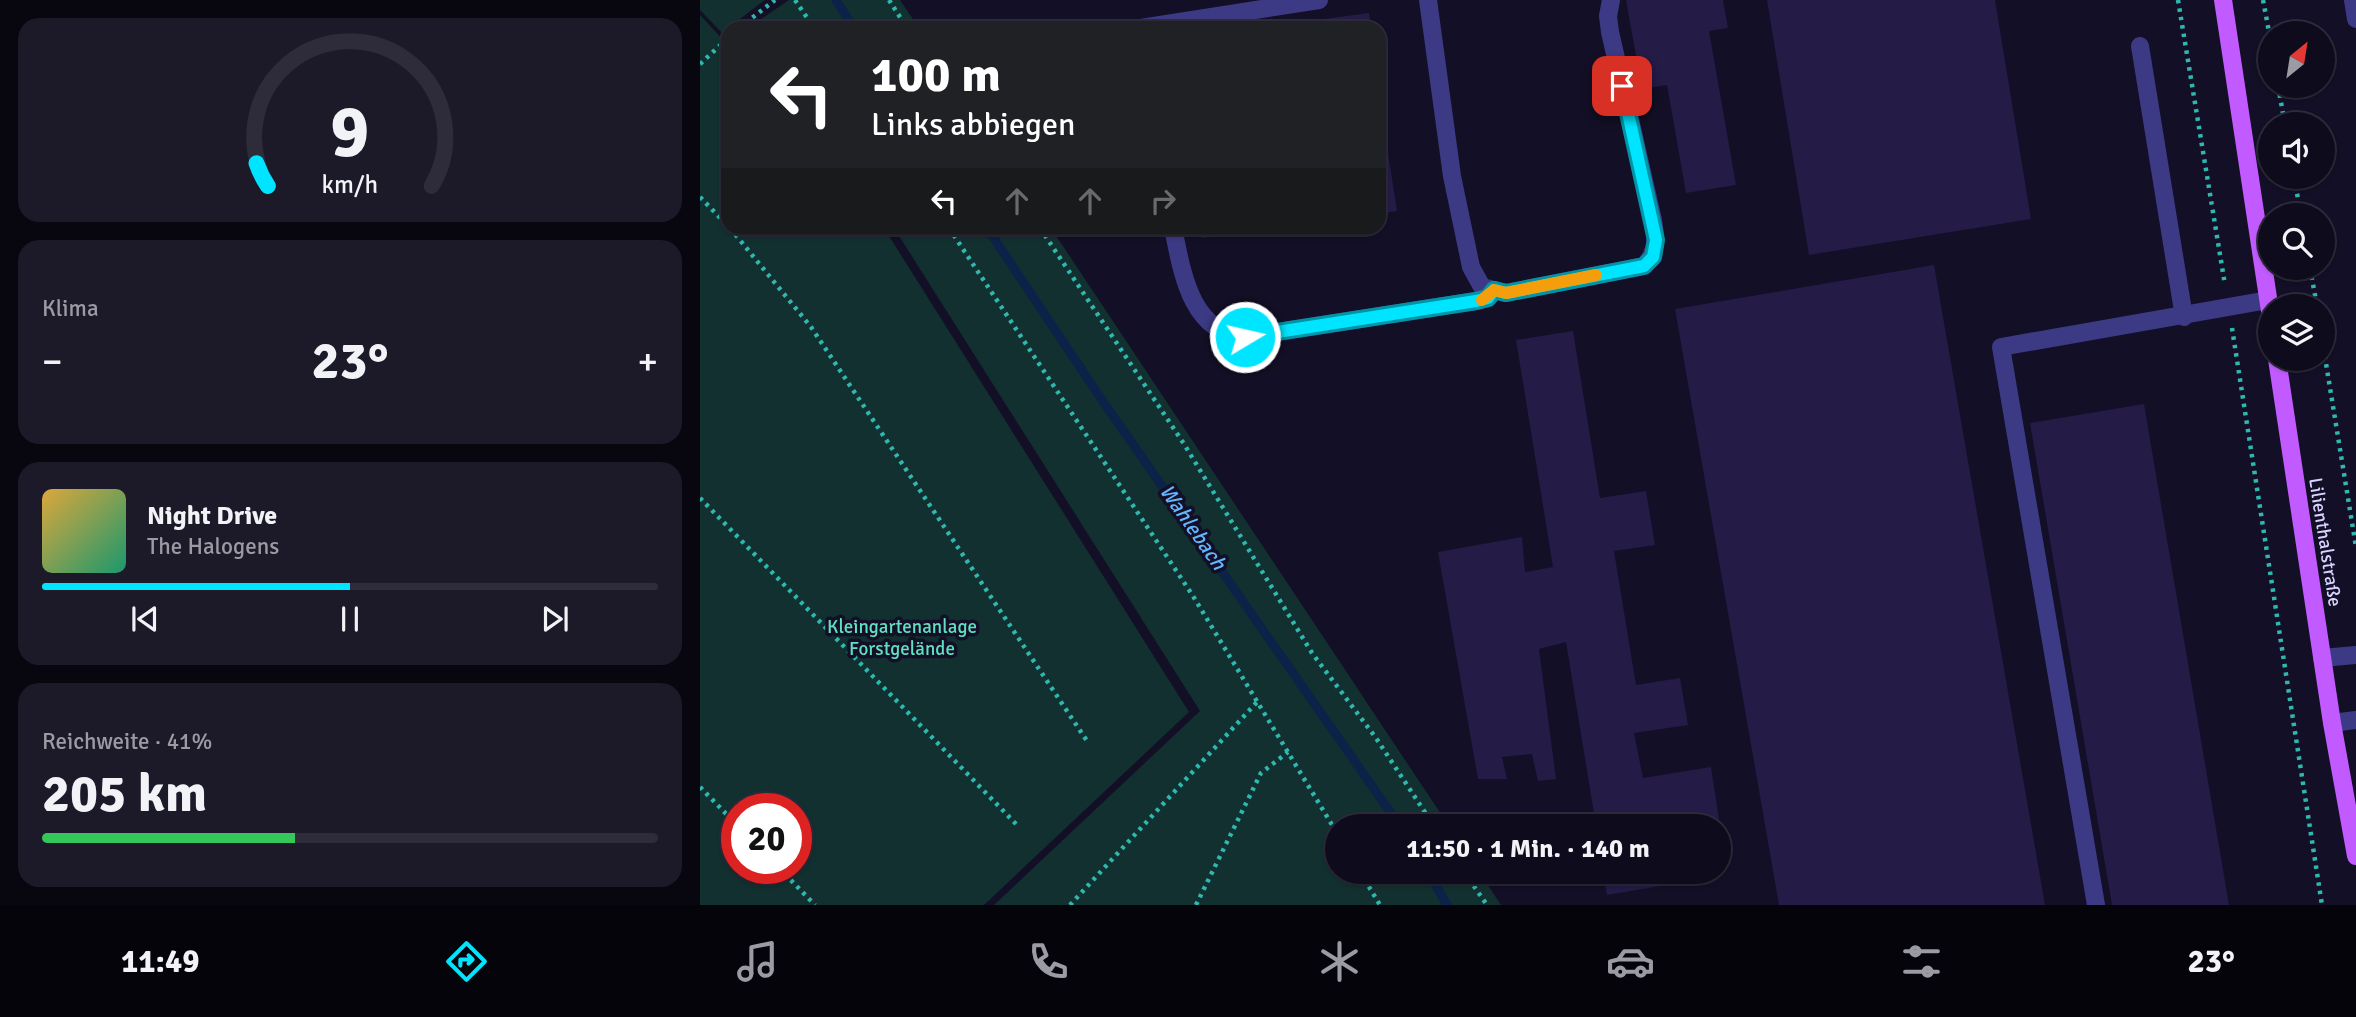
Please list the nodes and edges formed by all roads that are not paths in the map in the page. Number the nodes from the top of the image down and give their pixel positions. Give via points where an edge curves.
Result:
1 (1319, 0) edge
2 (1428, 0) edge
3 (1611, 0) edge
4 (2223, 0) edge
5 (2353, 0) edge
6 (2356, 19) edge
7 (1186, 21) edge
8 (2140, 46) dead end
9 (1175, 235) edge
10 (1494, 290) junction
11 (2267, 294) edge
12 (2258, 306) edge
13 (2184, 317) junction
14 (2279, 371) edge
15 (2356, 655) edge
16 (2322, 658) junction
17 (2356, 720) edge
18 (2332, 723) junction
19 (2356, 856) edge
20 (2096, 905) edge

1 - 7 lane
2 - 10 lane via 1452,176 1471,267 1482,287
3 - 10 lane via 1610,32 1653,219 1653,257 1644,266 1506,293
4 - 11 main road
5 - 6 lane
8 - 13 lane
9 - 10 lane via 1192,299 1201,315 1230,336 1476,301 1488,298
12 - 13 lane
13 - 20 lane via 2001,347
14 - 16 main road, Lilienthalstraße
15 - 16 lane
16 - 18 main road, Lilienthalstraße
17 - 18 lane
18 - 19 main road, Lilienthalstraße

